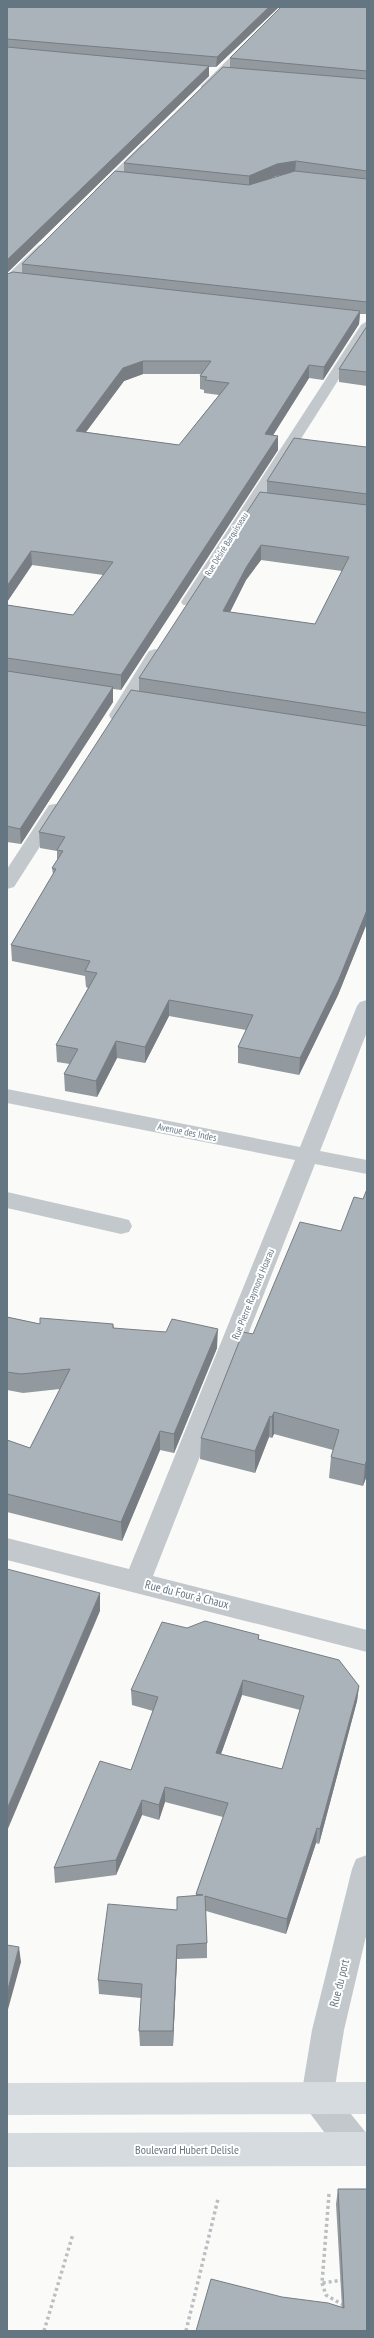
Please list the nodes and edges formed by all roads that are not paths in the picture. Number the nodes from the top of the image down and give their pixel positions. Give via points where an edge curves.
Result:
1 (286, 7) edge
2 (205, 72) edge
3 (220, 73) junction
4 (235, 74) edge
5 (199, 93) edge
6 (154, 137) edge
7 (113, 178) junction
8 (125, 179) edge
9 (91, 200) edge
10 (51, 239) edge
11 (8, 280) edge
12 (27, 281) edge
13 (367, 320) edge
14 (360, 322) edge
15 (182, 612) edge
16 (166, 638) edge
17 (110, 724) edge
18 (63, 797) edge
19 (7, 883) edge
20 (367, 1006) edge
21 (7, 1096) edge
22 (308, 1156) junction
23 (367, 1167) edge
24 (7, 1200) edge
25 (121, 1226) dead end
26 (7, 1549) edge
27 (138, 1581) junction
28 (367, 1641) edge
29 (367, 1870) edge
30 (316, 2097) junction
31 (367, 2098) edge
32 (7, 2099) edge
33 (363, 2149) edge
34 (7, 2150) edge

1 - 3 street
2 - 3 street
3 - 4 street
3 - 5 street
6 - 7 street
7 - 8 street
7 - 9 street
10 - 11 street
11 - 12 street
13 - 14 street
14 - 15 street, Rue Désiré Barquisseau via 262,500
16 - 17 street
18 - 19 street
20 - 22 street, Rue Pierre Raymond Hoarau
21 - 22 street, Avenue des Indes
22 - 23 street, Avenue des Indes
22 - 27 street, Rue Pierre Raymond Hoarau
24 - 25 street
26 - 27 street, Rue du Four à Chaux
27 - 28 street, Rue du Four à Chaux
29 - 30 street, Rue du port via 328,2030
30 - 31 main road
30 - 32 main road
30 - 33 street
33 - 34 main road, Boulevard Hubert Delisle

